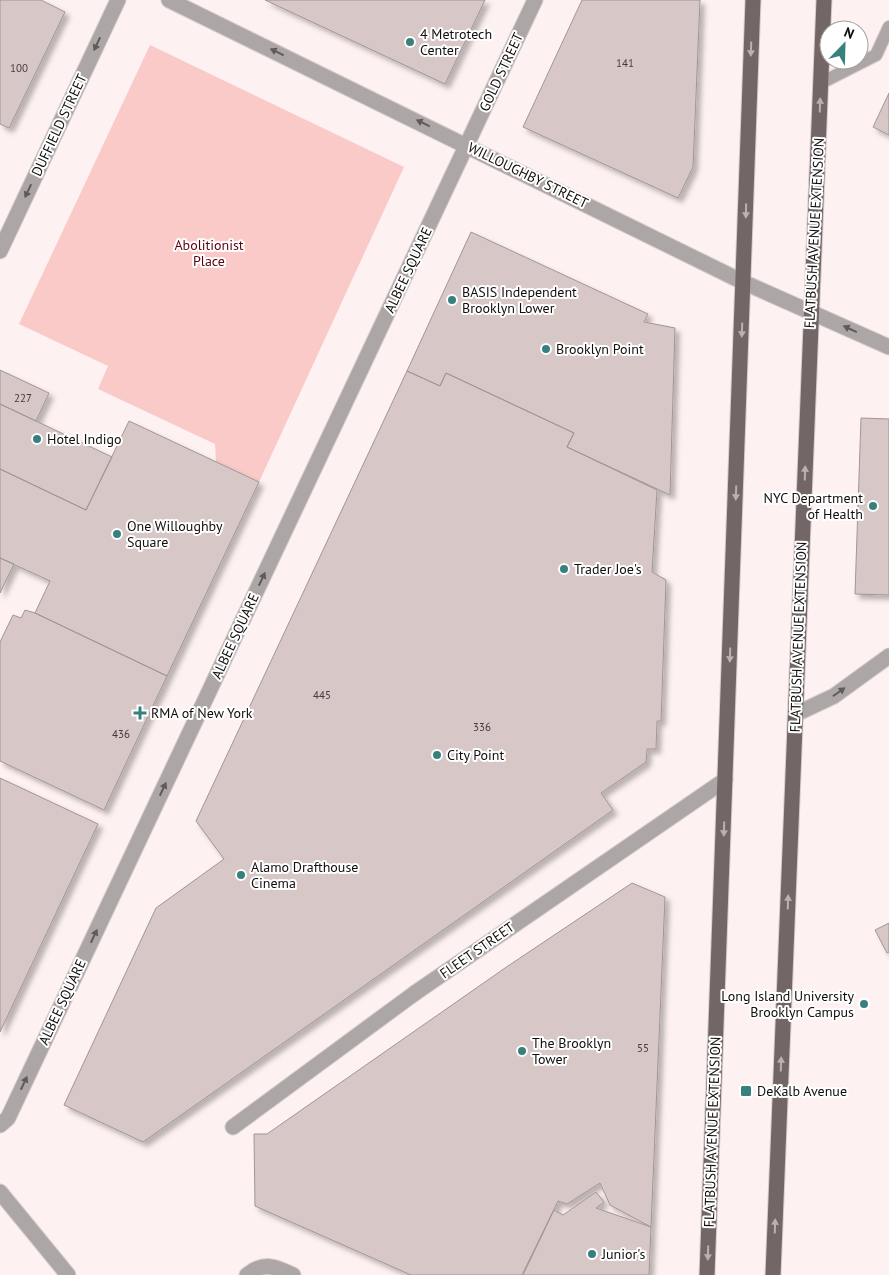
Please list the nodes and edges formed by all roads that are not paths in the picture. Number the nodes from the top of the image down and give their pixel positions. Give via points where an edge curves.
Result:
1 (118, 0) edge
2 (169, 0) edge
3 (535, 0) edge
4 (753, 0) edge
5 (824, 0) edge
6 (889, 27) edge
7 (821, 83) junction
8 (466, 145) junction
9 (0, 251) edge
10 (743, 282) junction
11 (811, 311) junction
12 (889, 348) edge
13 (889, 656) edge
14 (796, 714) junction
15 (725, 780) junction
16 (0, 1125) edge
17 (233, 1127) dead end
18 (0, 1192) edge
19 (68, 1275) edge
20 (247, 1275) edge
21 (293, 1275) edge
22 (707, 1275) edge
23 (773, 1275) edge

1 -> 9 street, DUFFIELD STREET
8 -> 2 street, WILLOUGHBY STREET
3 - 8 street, GOLD STREET
4 -> 10 main road, FLATBUSH AVENUE EXTENSION
5 - 7 main road, FLATBUSH AVENUE EXTENSION
6 - 7 lane via 876,55
11 -> 7 main road, FLATBUSH AVENUE EXTENSION
8 - 10 street, WILLOUGHBY STREET
16 -> 8 street, ALBEE SQUARE via 8,1118
10 - 11 street, WILLOUGHBY STREET
10 -> 15 main road, FLATBUSH AVENUE EXTENSION
12 -> 11 street, WILLOUGHBY STREET
14 -> 11 main road, FLATBUSH AVENUE EXTENSION
14 -> 13 street via 834,696
23 -> 14 main road, FLATBUSH AVENUE EXTENSION
15 - 17 street, FLEET STREET via 414,993
15 -> 22 main road, FLATBUSH AVENUE EXTENSION
18 - 19 street
20 - 21 street via 265,1266

